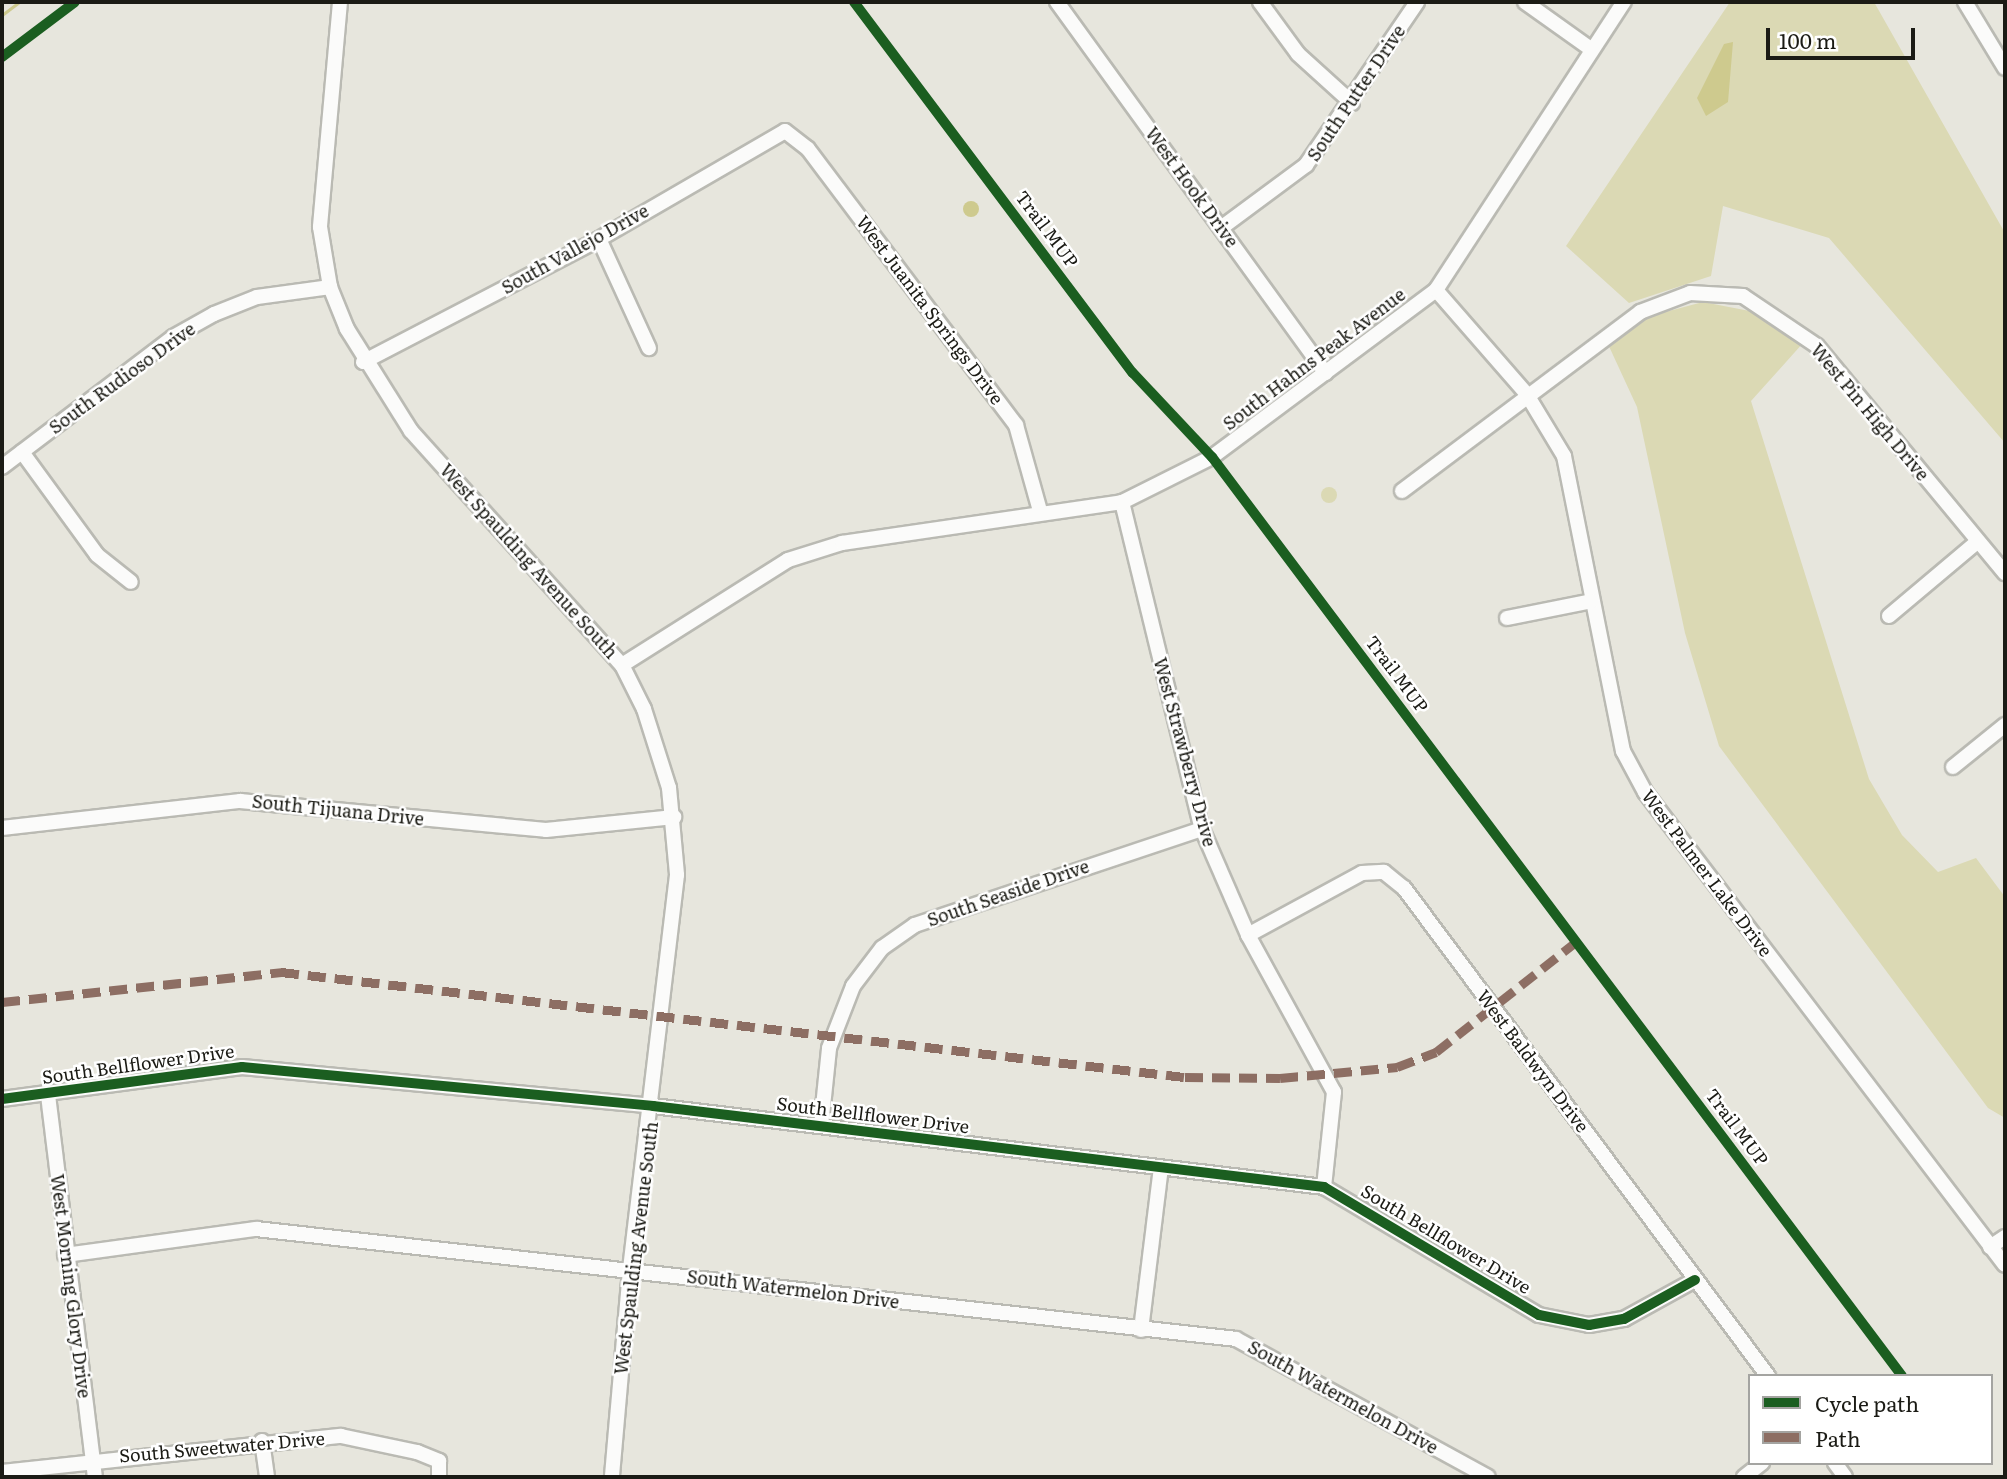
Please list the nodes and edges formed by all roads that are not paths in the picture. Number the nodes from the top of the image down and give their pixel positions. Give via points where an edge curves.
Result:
1 (340, 2) edge
2 (1057, 2) edge
3 (1260, 2) edge
4 (1417, 2) edge
5 (1525, 2) edge
6 (1624, 2) edge
7 (1965, 2) edge
8 (1591, 49) junction
9 (2004, 65) edge
10 (1352, 103) junction
11 (785, 131) joint
12 (1221, 228) junction
13 (599, 239) junction
14 (330, 287) junction
15 (1436, 290) junction
16 (649, 348) dead end
17 (363, 362) junction
18 (1326, 373) junction
19 (1526, 393) junction
20 (22, 452) junction
21 (2, 467) edge
22 (1402, 491) dead end
23 (1122, 502) junction
24 (1040, 510) junction
25 (1978, 541) junction
26 (2005, 573) edge
27 (131, 582) dead end
28 (1592, 601) junction
29 (1889, 617) dead end
30 (1507, 618) dead end
31 (622, 665) junction
32 (2005, 725) edge
33 (1953, 767) dead end
34 (674, 817) junction
35 (2, 828) edge
36 (1202, 829) junction
37 (1248, 935) junction
38 (48, 1095) junction
39 (2, 1100) edge
40 (653, 1106) junction
41 (821, 1126) junction
42 (1161, 1168) junction
43 (1324, 1187) junction
44 (2005, 1237) edge
45 (1990, 1247) junction
46 (65, 1255) junction
47 (2005, 1265) edge
48 (630, 1270) junction
49 (1695, 1280) junction
50 (1141, 1330) junction
51 (1766, 1374) edge
52 (262, 1441) junction
53 (93, 1460) junction
54 (1759, 1465) edge
55 (2, 1472) edge
56 (95, 1477) edge
57 (267, 1477) edge
58 (439, 1477) edge
59 (612, 1477) edge
60 (1488, 1477) edge
61 (1744, 1477) edge

1 - 14 street, West Spaulding Avenue South via 320,181
2 - 12 street, West Hook Drive
3 - 10 street via 1298,54
4 - 10 street, South Putter Drive
5 - 8 street
6 - 8 street, South Hahns Peak Avenue
7 - 9 street
8 - 15 street, South Hahns Peak Avenue
10 - 12 street, South Putter Drive via 1306,165
11 - 13 street, South Vallejo Drive
11 - 24 street, West Juanita Springs Drive via 808,149 1016,425
12 - 18 street, West Hook Drive
13 - 16 street
13 - 17 street, South Vallejo Drive
14 - 17 street, West Spaulding Avenue South
14 - 20 street, South Rudioso Drive via 257,298 214,314 173,337
15 - 18 street, South Hahns Peak Avenue
15 - 19 street, West Palmer Lake Drive
17 - 31 street, West Spaulding Avenue South via 411,431
18 - 23 street, South Hahns Peak Avenue via 1212,457
19 - 22 street, West Pin High Drive
19 - 25 street, West Pin High Drive via 1640,312 1690,293 1743,296 1817,346
19 - 28 street, West Palmer Lake Drive via 1564,456
20 - 21 street, South Rudioso Drive
20 - 27 street via 97,555
23 - 24 street, South Hahns Peak Avenue
23 - 36 street, West Strawberry Drive
24 - 31 street, South Hahns Peak Avenue via 842,543 788,560
25 - 26 street, West Pin High Drive
25 - 29 street
28 - 30 street
28 - 45 street, West Palmer Lake Drive via 1623,751 1644,792
31 - 34 street, West Spaulding Avenue South via 659,746
32 - 33 street
34 - 35 street, South Tijuana Drive via 546,830 240,801
34 - 40 street, West Spaulding Avenue South via 677,875
36 - 37 street, West Strawberry Drive
36 - 41 street, South Seaside Drive via 915,925 882,948 853,986 829,1048
37 - 43 street, West Strawberry Drive via 1334,1093
37 - 49 street, West Baldwyn Drive via 1362,873 1384,872 1404,888
38 - 39 street, South Bellflower Drive
38 - 40 street, South Bellflower Drive via 242,1067
38 - 46 street, West Morning Glory Drive
40 - 41 street, South Bellflower Drive
40 - 48 street, West Spaulding Avenue South
41 - 42 street, South Bellflower Drive
42 - 43 street, South Bellflower Drive
42 - 50 street
43 - 49 street, South Bellflower Drive via 1539,1315 1589,1325 1624,1319
44 - 45 street
45 - 47 street, West Palmer Lake Drive
46 - 48 street, South Watermelon Drive via 256,1229
46 - 53 street, West Morning Glory Drive
48 - 50 street, South Watermelon Drive
48 - 59 street, West Spaulding Avenue South
49 - 51 street, West Baldwyn Drive
50 - 60 street, South Watermelon Drive via 1236,1339
52 - 53 street, South Sweetwater Drive
52 - 57 street
52 - 58 street, South Sweetwater Drive via 341,1436 439,1461
53 - 55 street, South Sweetwater Drive
53 - 56 street, West Morning Glory Drive
54 - 61 street

